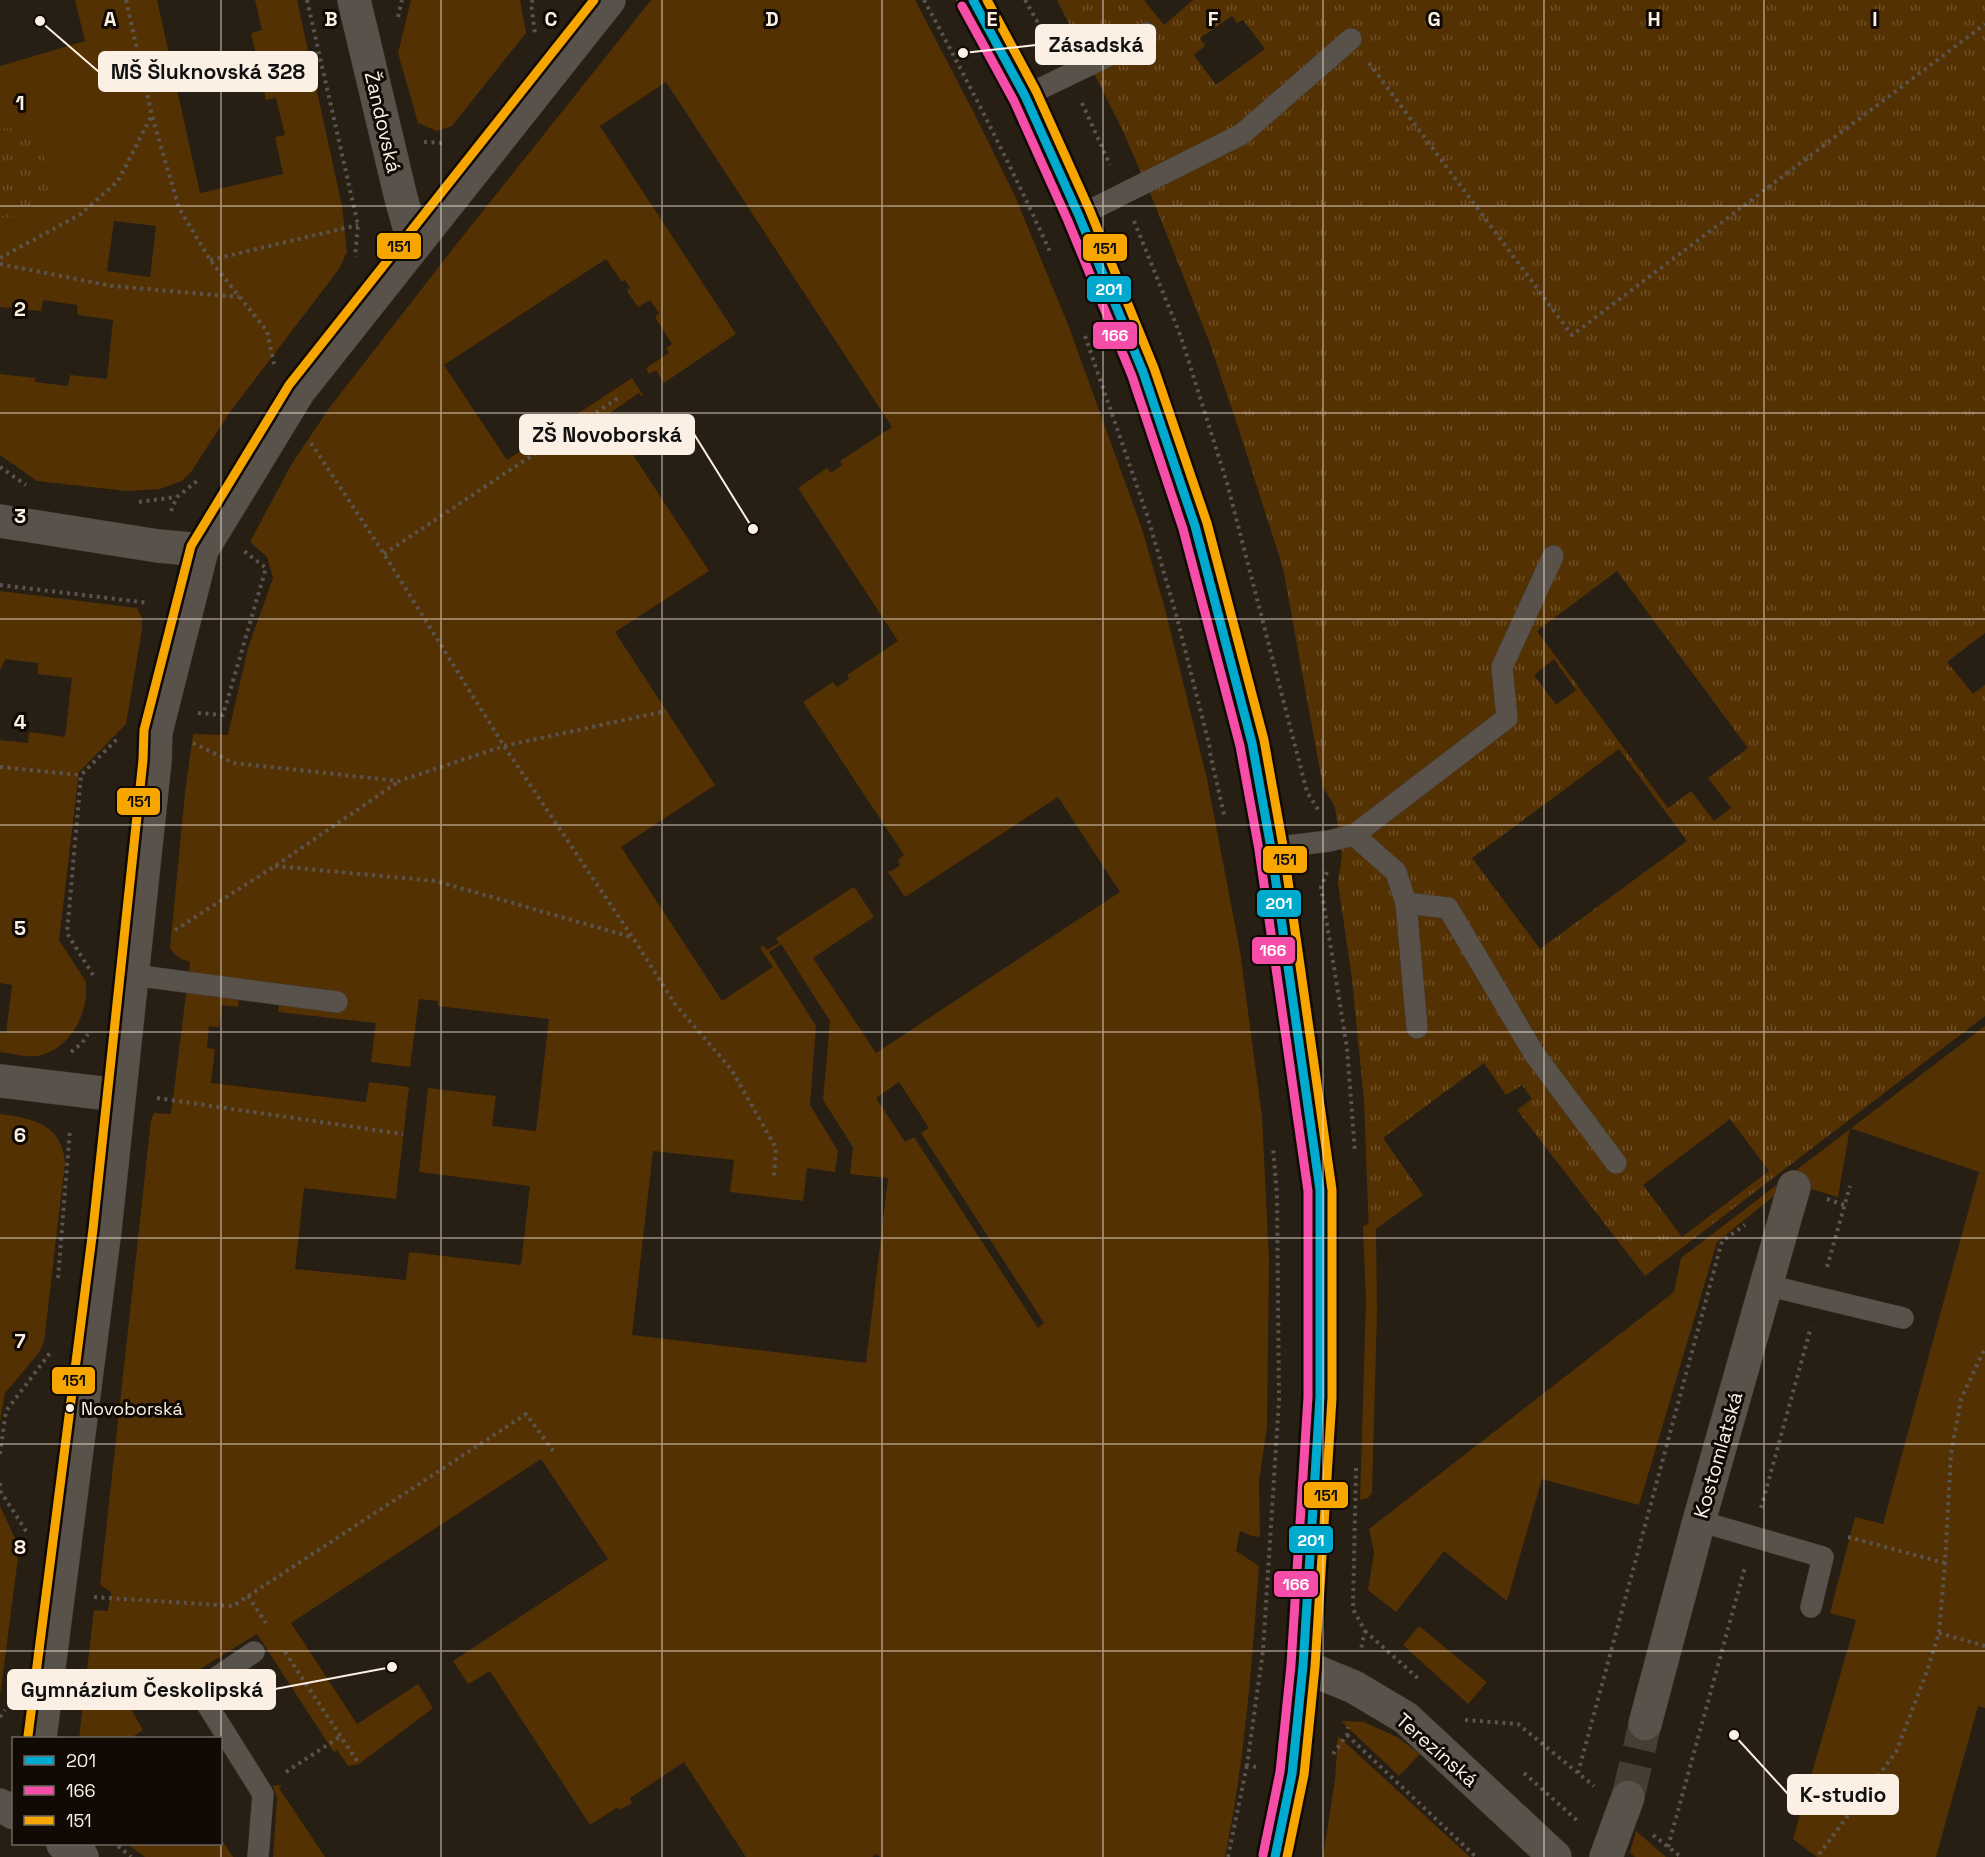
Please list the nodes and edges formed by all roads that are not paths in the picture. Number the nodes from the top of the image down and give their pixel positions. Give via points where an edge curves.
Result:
1 (354, 0) edge
2 (609, 0) edge
3 (973, 0) edge
4 (1146, 33) dead end
5 (1351, 39) road end
6 (1025, 96) junction
7 (1079, 216) junction
8 (414, 244) junction
9 (0, 521) edge
10 (202, 550) junction
11 (1553, 556) dead end
12 (1354, 835) junction
13 (1271, 848) junction
14 (1406, 903) junction
15 (133, 975) junction
16 (337, 1002) dead end
17 (1417, 1028) dead end
18 (0, 1081) edge
19 (118, 1095) junction
20 (1616, 1163) dead end
21 (1794, 1187) road end
22 (1766, 1285) junction
23 (1903, 1318) dead end
24 (1700, 1521) junction
25 (1811, 1607) dead end
26 (254, 1652) dead end
27 (1303, 1666) junction
28 (1645, 1724) tunnel mouth
29 (40, 1737) edge
30 (1626, 1803) tunnel mouth
31 (64, 1845) edge
32 (82, 1857) edge
33 (258, 1857) edge
34 (1275, 1857) edge
35 (1556, 1857) edge
36 (1606, 1857) edge

1 - 8 street, Žandovská
2 - 8 street
3 - 6 street
4 - 6 lane
5 - 7 lane via 1242,134
6 - 7 street
7 - 13 street via 1143,372 1195,526 1252,743
8 - 10 street via 299,391
9 - 10 street
10 - 15 street via 156,732
11 - 12 lane via 1502,667 1507,718
12 - 13 lane
12 - 14 lane via 1396,872
13 - 27 street via 1320,1190 1320,1397
14 - 17 lane
14 - 20 lane via 1448,908 1536,1055
15 - 16 lane
15 - 19 street
18 - 19 street
19 - 29 street
21 - 22 street, Kostomlatská
22 - 23 lane
22 - 24 street, Kostomlatská
24 - 25 lane via 1823,1557
24 - 28 street, Kostomlatská
26 - 33 lane via 198,1690 263,1794
27 - 34 street via 1292,1773
27 - 35 street, Terezínská via 1354,1687 1406,1718
30 - 36 street
31 - 32 street

